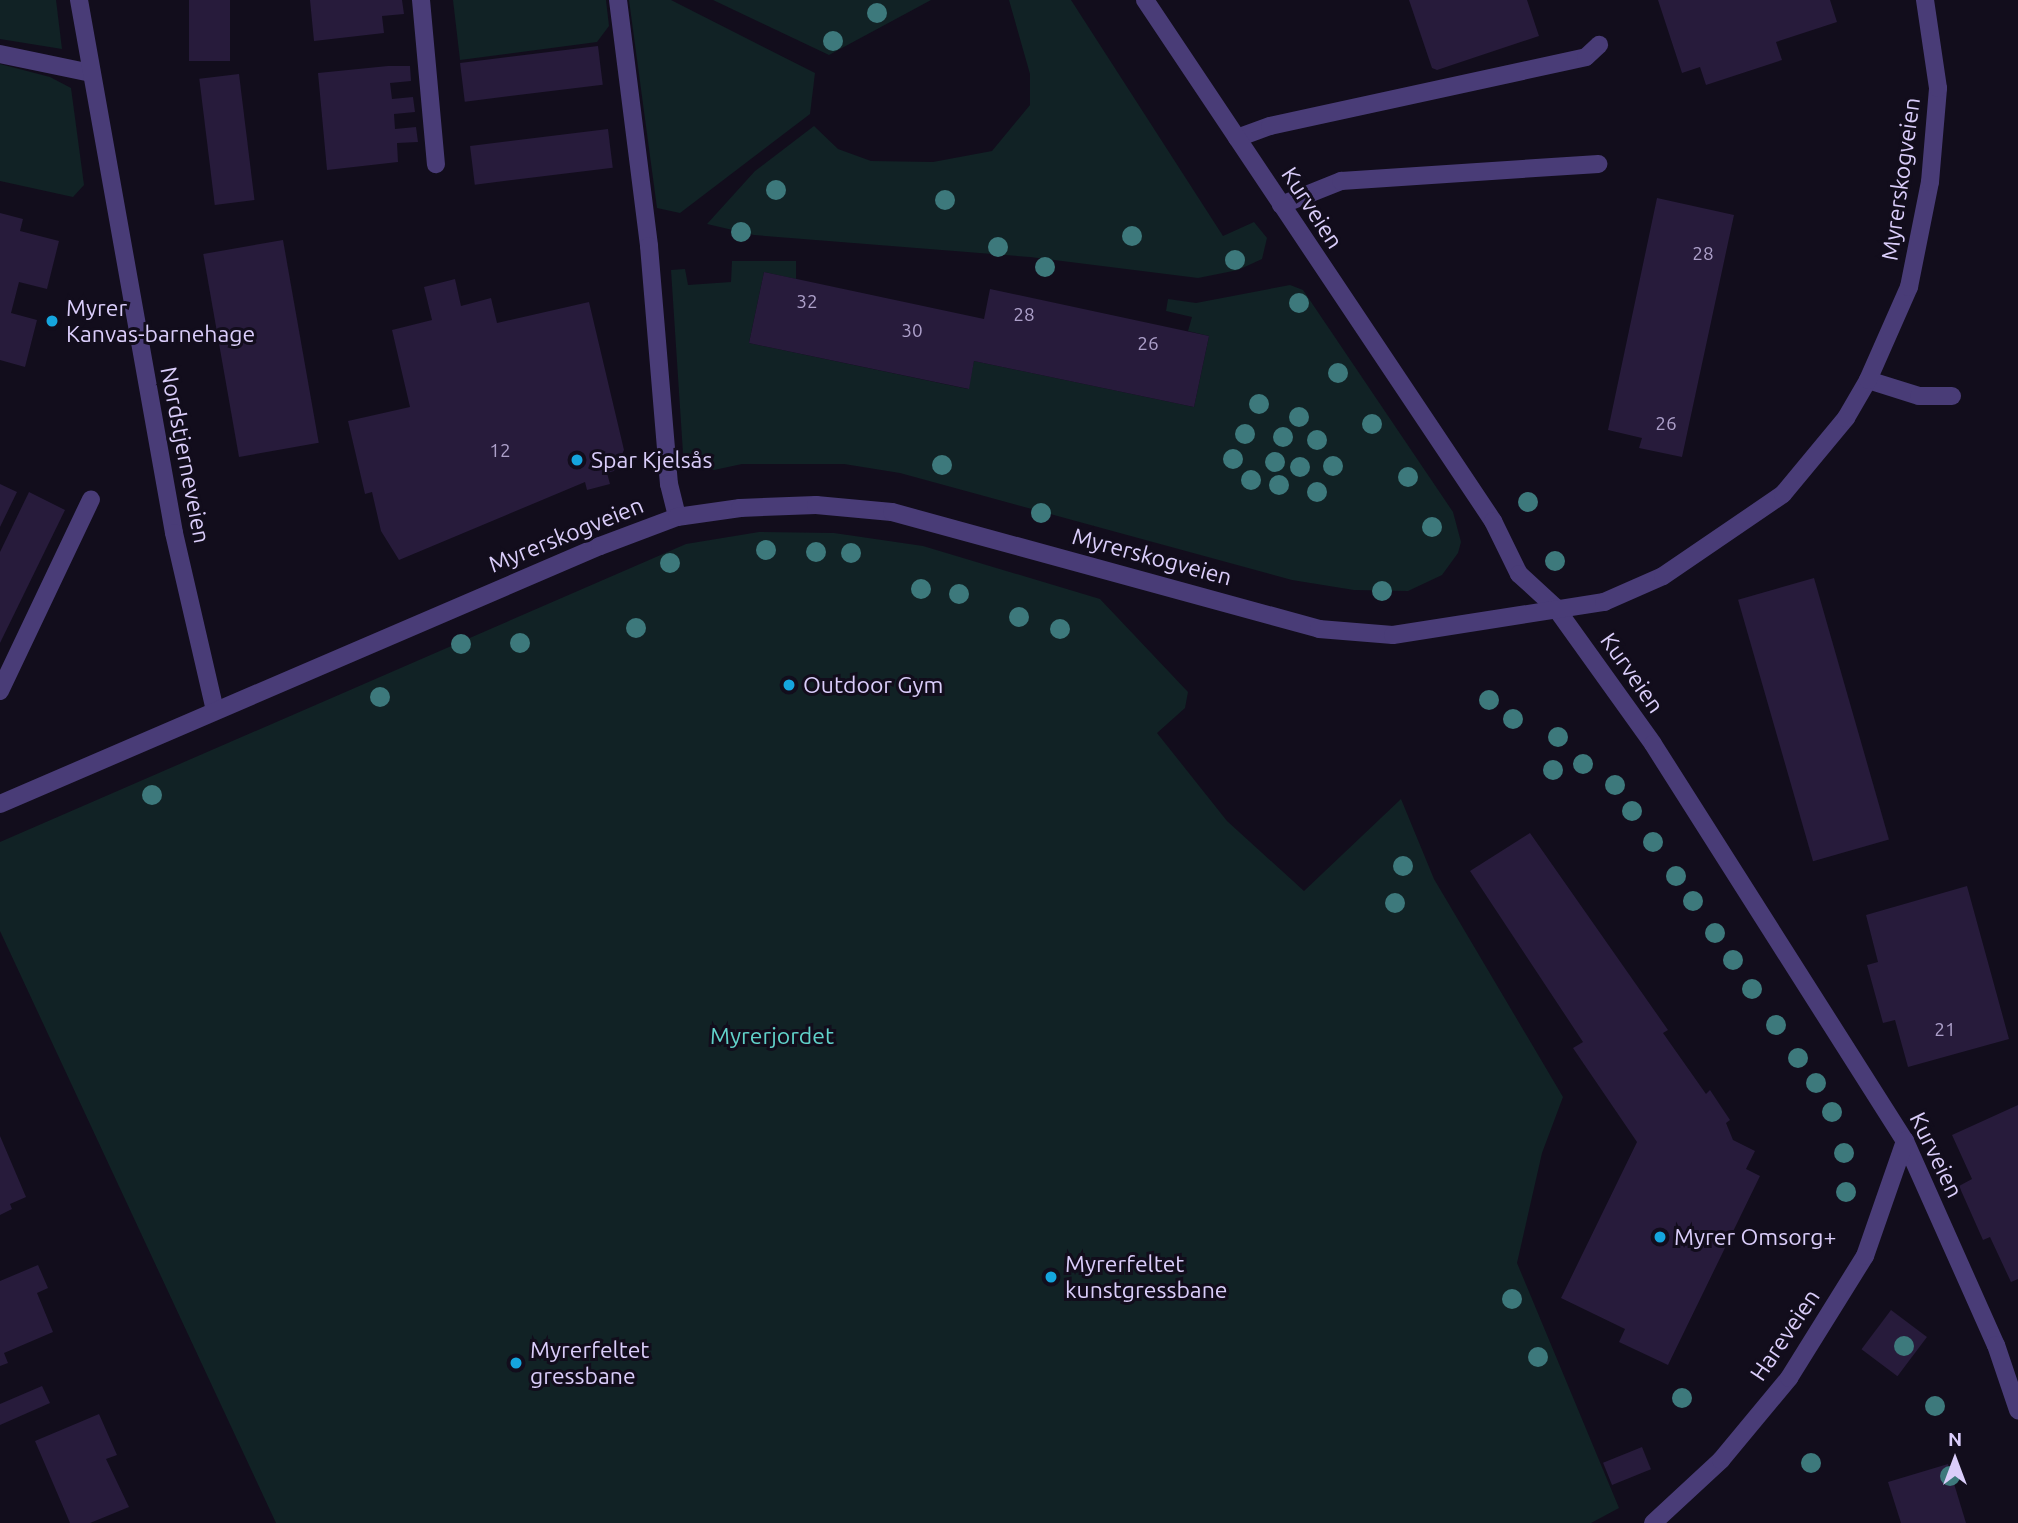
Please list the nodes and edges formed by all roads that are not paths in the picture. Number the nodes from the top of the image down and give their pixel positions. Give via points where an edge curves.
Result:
1 (79, 0) edge
2 (421, 0) edge
3 (618, 0) edge
4 (1145, 0) edge
5 (1925, 0) edge
6 (1599, 45) dead end
7 (0, 54) edge
8 (91, 73) junction
9 (1237, 138) junction
10 (436, 164) dead end
11 (1598, 164) dead end
12 (1281, 205) junction
13 (1868, 380) junction
14 (1952, 396) dead end
15 (91, 499) dead end
16 (677, 517) junction
17 (1555, 607) junction
18 (0, 691) edge
19 (215, 710) junction
20 (0, 804) edge
21 (1905, 1140) junction
22 (2018, 1410) edge
23 (1653, 1523) edge

1 - 8 street, Nordstjerneveien
2 - 10 street
3 - 16 street via 649,246 669,484
4 - 9 street, Kurveien
5 - 13 street, Myrerskogveien via 1938,88 1930,182 1909,287
6 - 9 street via 1586,58 1270,126
7 - 8 street
8 - 19 street, Nordstjerneveien via 174,533
9 - 12 street, Kurveien
11 - 12 street via 1341,181
12 - 17 street, Kurveien via 1493,521 1519,574
13 - 14 street via 1919,396
13 - 17 street, Myrerskogveien via 1846,418 1783,494 1663,576 1604,602
15 - 18 street
16 - 17 street, Myrerskogveien via 816,505 892,512 1319,629 1393,635
16 - 19 street, Myrerskogveien
17 - 21 street, Kurveien via 1653,744
19 - 20 street, Myrerskogveien
21 - 22 street, Kurveien via 1996,1345
21 - 23 street, Hareveien via 1865,1256 1789,1378 1721,1460

